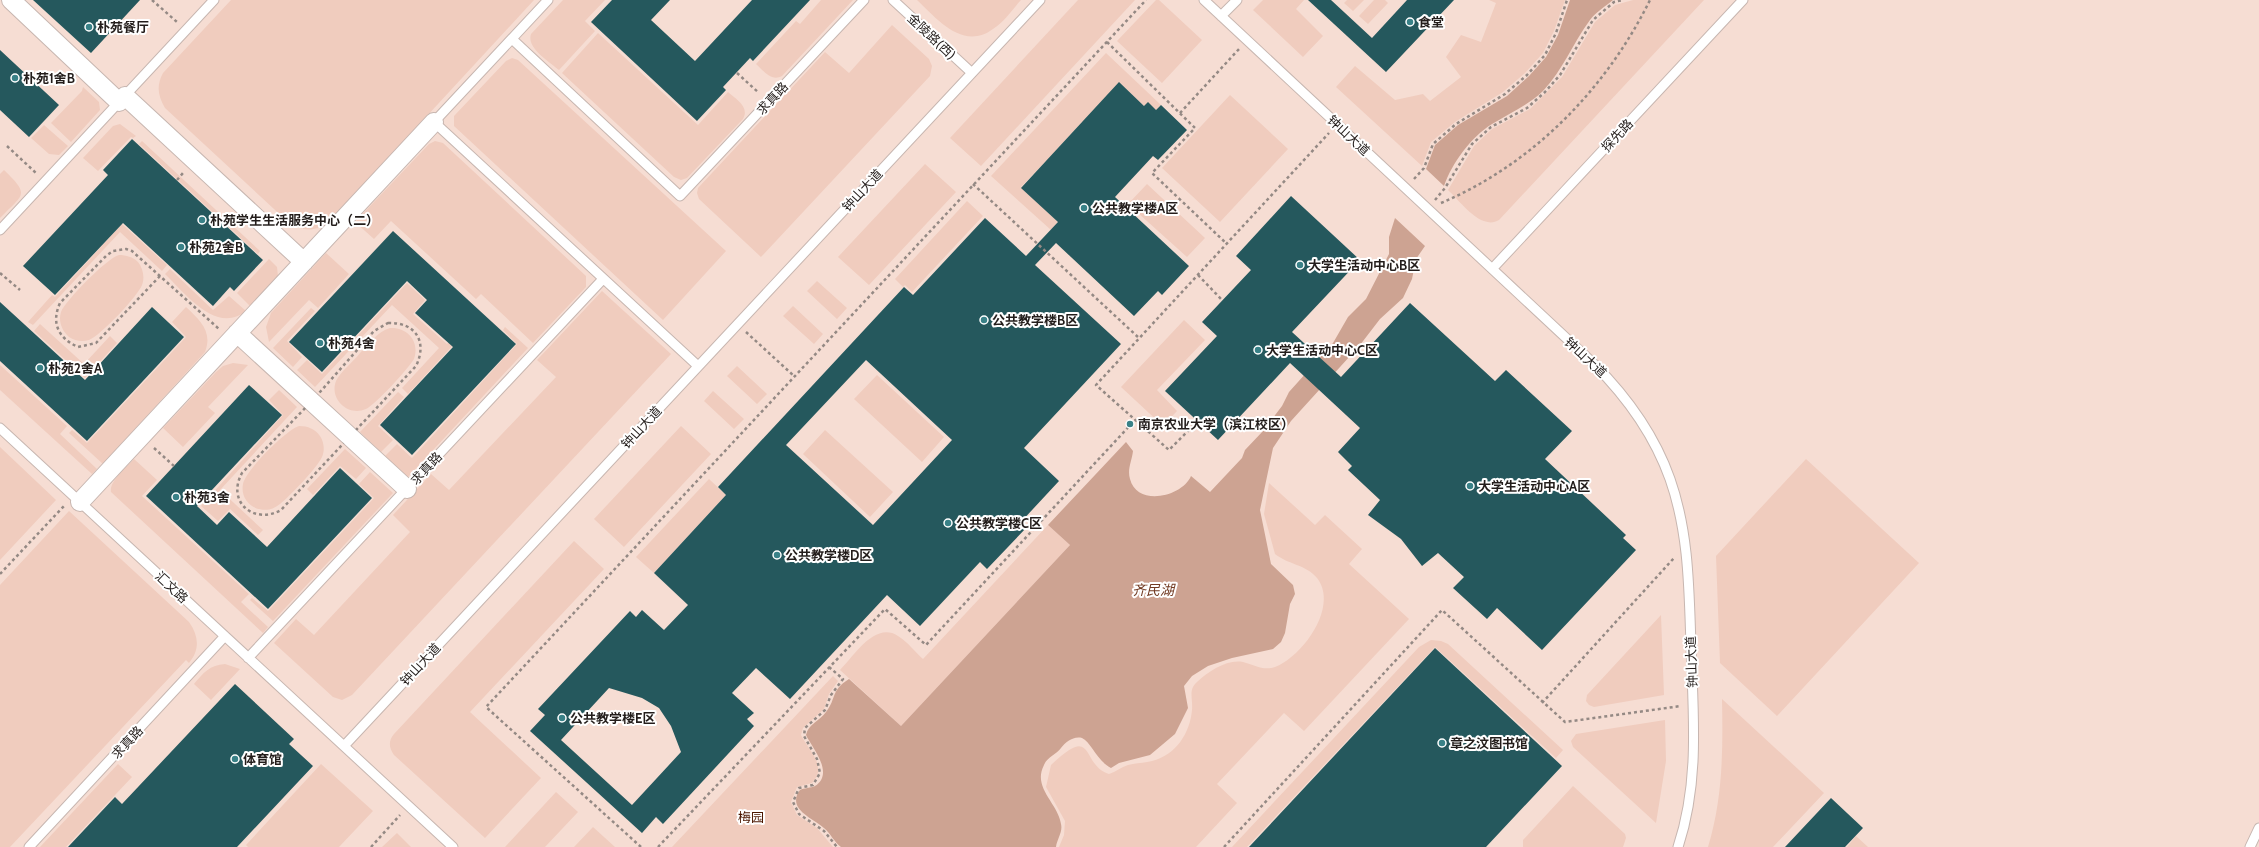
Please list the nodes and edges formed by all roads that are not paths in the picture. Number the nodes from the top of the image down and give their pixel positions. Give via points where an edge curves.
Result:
1 (11, 0) edge
2 (214, 0) edge
3 (548, 0) edge
4 (864, 0) edge
5 (893, 0) edge
6 (1040, 0) edge
7 (1204, 0) edge
8 (1237, 0) edge
9 (1743, 0) edge
10 (1221, 16) junction
11 (512, 39) junction
12 (972, 73) junction
13 (122, 99) junction
14 (434, 122) junction
15 (0, 230) edge
16 (304, 262) junction
17 (1492, 269) junction
18 (604, 279) junction
19 (234, 336) junction
20 (698, 366) junction
21 (0, 428) edge
22 (407, 489) junction
23 (77, 499) junction
24 (225, 636) junction
25 (248, 658) junction
26 (344, 746) junction
27 (2259, 828) edge
28 (28, 847) edge
29 (453, 847) edge
30 (1678, 847) edge
31 (2250, 847) edge

1 - 13 street
2 - 13 lane
3 - 11 lane
4 - 11 lane, 求真路 via 680,196
5 - 12 lane, 金陵路(西)
6 - 12 lane, 钟山大道
7 - 10 lane, 钟山大道
8 - 10 lane
9 - 17 lane, 探先路
10 - 17 lane, 钟山大道
11 - 14 lane
12 - 20 lane, 钟山大道
13 - 15 lane
13 - 16 street
14 - 16 street
14 - 18 lane
16 - 19 street
17 - 30 lane, 钟山大道 via 1610,380 1638,416 1658,450 1670,478 1686,545 1693,704 1692,786
18 - 20 lane
18 - 22 lane, 求真路
19 - 22 street via 312,401
19 - 23 street via 141,436
20 - 26 lane, 钟山大道
21 - 23 lane, 汇文路
22 - 25 lane, 求真路
23 - 24 lane, 汇文路
24 - 25 lane, 汇文路
24 - 28 lane, 求真路
25 - 26 lane, 汇文路
26 - 29 lane
27 - 31 lane

